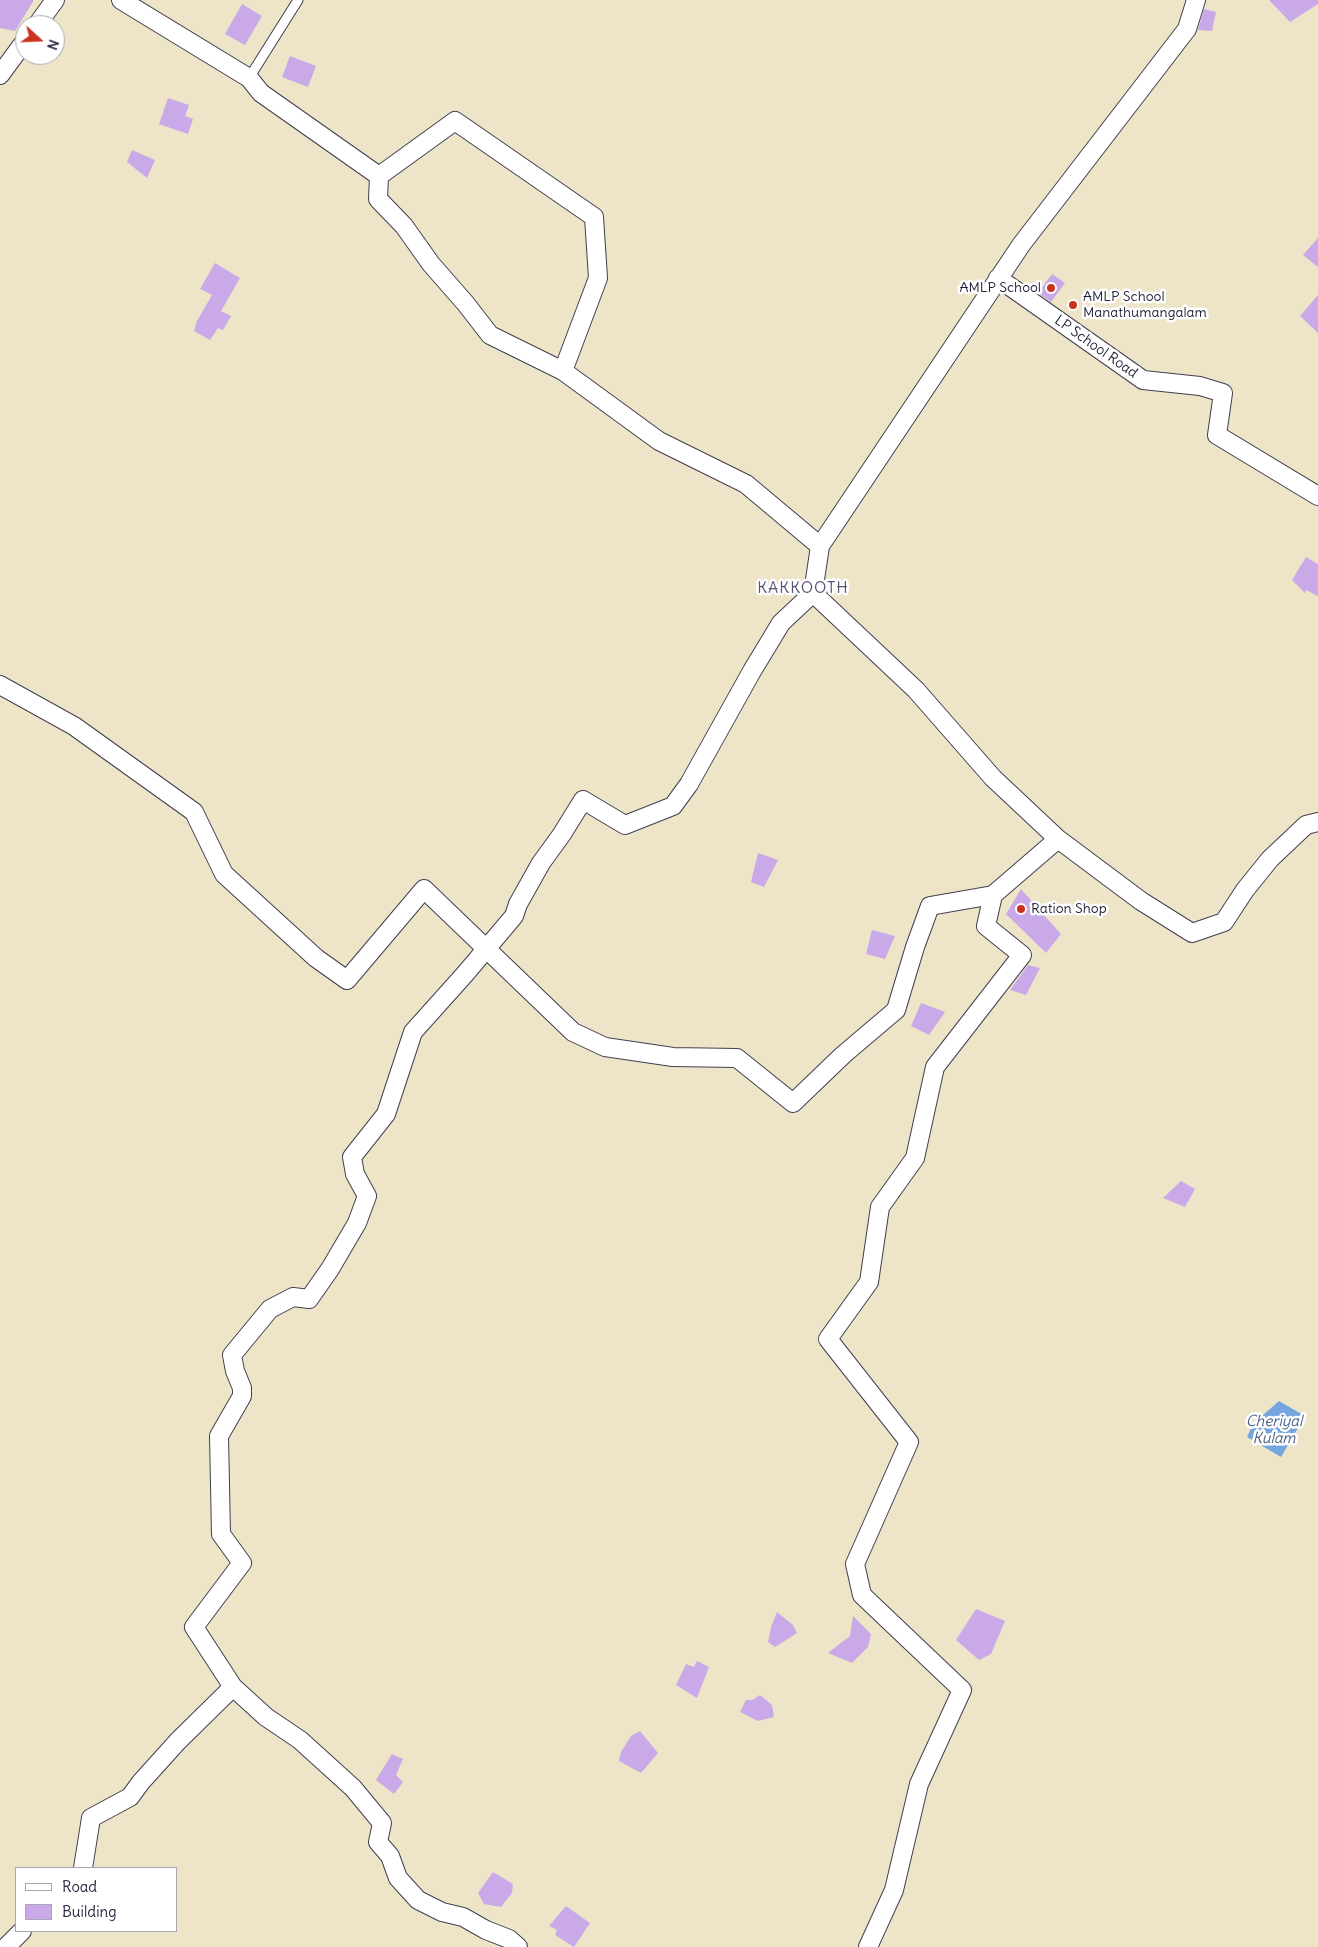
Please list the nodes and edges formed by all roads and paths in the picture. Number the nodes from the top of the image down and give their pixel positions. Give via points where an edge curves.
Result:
1 (55, 0) edge
2 (122, 0) edge
3 (298, 0) edge
4 (1196, 0) edge
5 (44, 15) edge
6 (15, 55) edge
7 (0, 75) edge
8 (249, 78) junction
9 (379, 176) junction
10 (998, 278) junction
11 (564, 371) junction
12 (1318, 496) edge
13 (820, 546) junction
14 (813, 592) junction
15 (0, 685) edge
16 (1318, 822) edge
17 (1058, 839) junction
18 (993, 895) junction
19 (486, 949) junction
20 (233, 1687) junction
21 (83, 1867) edge
22 (21, 1932) edge
23 (6, 1947) edge
24 (518, 1947) edge
25 (868, 1947) edge

1 - 5 street
2 - 8 street
3 - 8 lane
4 - 10 street via 1187,29
6 - 7 street
8 - 9 street via 261,93
9 - 11 street via 378,199 404,226 490,335
9 - 11 street via 455,121 594,217 598,278
10 - 12 street, LP School Road via 1143,380 1200,386 1224,393 1217,435
10 - 13 street
11 - 13 street via 659,441 746,484
13 - 14 street
14 - 17 street via 916,690 993,778
14 - 19 street via 781,623 689,784 673,806 625,825 583,800 541,863 514,916
15 - 19 street via 74,726 194,812 224,874 316,958 347,980 424,889
16 - 17 street via 1306,825 1270,859 1224,922 1192,933 1141,901
17 - 18 street
18 - 19 street via 930,906 896,1010 793,1103 737,1058 673,1057 605,1047 573,1032
18 - 25 street via 986,926 1022,955 935,1067 915,1158 880,1207 869,1282 828,1339 908,1442 855,1564 862,1595 962,1690 920,1784 894,1890
19 - 20 street via 412,1032 386,1114 352,1157 355,1174 367,1196 357,1223 330,1268 309,1300 293,1297 270,1310 232,1355 242,1396 219,1436 221,1534 242,1564 194,1628
20 - 21 street via 178,1741 130,1798 90,1818
20 - 24 street via 266,1717 300,1740 353,1788 382,1823 378,1842 390,1856 398,1878 418,1900 442,1912 463,1917 509,1939
22 - 23 street

